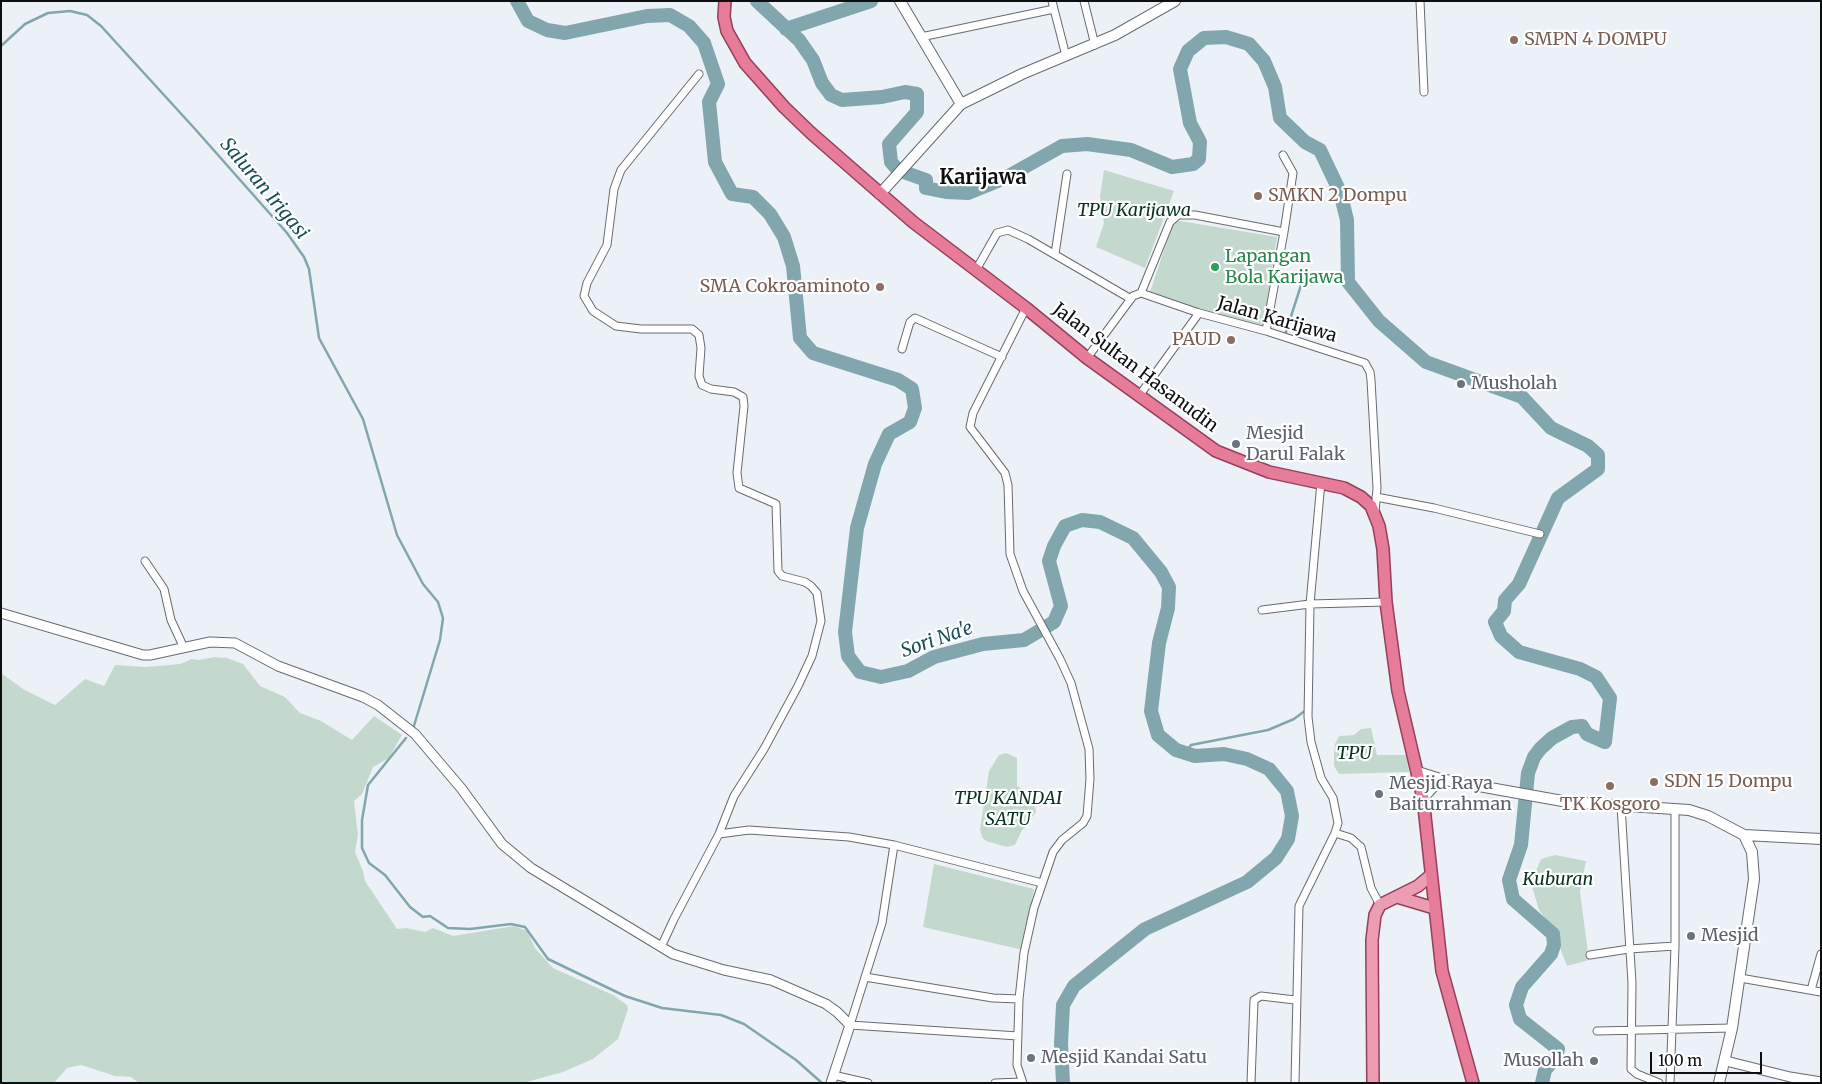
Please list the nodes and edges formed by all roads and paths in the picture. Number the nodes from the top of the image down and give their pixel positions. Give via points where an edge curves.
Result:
1 (725, 1) edge
2 (1052, 1) edge
3 (1084, 1) edge
4 (1175, 1) edge
5 (1420, 1) edge
6 (901, 2) edge
7 (1054, 9) junction
8 (921, 37) junction
9 (1095, 45) junction
10 (1066, 56) junction
11 (699, 74) dead end
12 (1424, 92) dead end
13 (961, 104) junction
14 (1282, 155) dead end
15 (1067, 174) dead end
16 (880, 194) junction
17 (1284, 232) junction
18 (1055, 254) junction
19 (976, 270) junction
20 (1141, 293) junction
21 (1131, 299) junction
22 (1026, 308) junction
23 (1199, 313) junction
24 (1266, 331) junction
25 (902, 349) dead end
26 (1002, 357) junction
27 (1087, 358) junction
28 (1139, 396) junction
29 (1321, 482) junction
30 (1376, 488) junction
31 (1361, 497) junction
32 (1376, 497) junction
33 (1375, 514) junction
34 (1540, 534) dead end
35 (145, 561) dead end
36 (1386, 602) junction
37 (1310, 604) junction
38 (1262, 610) dead end
39 (1, 613) edge
40 (184, 648) junction
41 (1418, 772) junction
42 (1440, 779) junction
43 (1423, 798) junction
44 (1621, 806) junction
45 (1675, 808) junction
46 (1335, 833) junction
47 (718, 834) junction
48 (1744, 835) junction
49 (1821, 839) edge
50 (894, 845) junction
51 (1431, 876) junction
52 (1042, 883) junction
53 (1397, 897) junction
54 (1380, 905) junction
55 (1434, 908) junction
56 (1675, 946) junction
57 (661, 948) junction
58 (1629, 949) junction
59 (1821, 954) edge
60 (1590, 955) dead end
61 (865, 977) junction
62 (1740, 978) junction
63 (1811, 990) junction
64 (1821, 992) edge
65 (1019, 999) junction
66 (1295, 1000) junction
67 (850, 1025) junction
68 (1732, 1028) junction
69 (1632, 1029) junction
70 (1673, 1030) junction
71 (1597, 1031) dead end
72 (1018, 1036) junction
73 (1726, 1061) junction
74 (832, 1079) edge
75 (1022, 1082) edge
76 (1821, 1082) edge
77 (868, 1083) edge
78 (995, 1083) edge
79 (1251, 1083) edge
80 (1295, 1083) edge
81 (1372, 1083) edge
82 (1473, 1083) edge
83 (1659, 1083) edge
84 (1670, 1083) edge
85 (1719, 1083) edge

1 - 16 highway, Jalan Sultan Hasanudin via 727,31 745,63 784,107
2 - 7 street
3 - 9 street
4 - 9 main road
5 - 12 street
6 - 8 main road
7 - 8 street
7 - 10 street
8 - 13 main road
9 - 10 main road
10 - 13 main road
11 - 47 street via 621,170 614,189 607,244 587,282 584,296 593,311 616,326 692,329 699,336 702,385 711,390 734,392 742,398 738,488 776,504 778,571 782,576 811,586 820,603 821,621 812,656 764,749 734,796
13 - 16 main road
14 - 17 street via 1293,173
15 - 18 street
16 - 19 highway, Jalan Sultan Hasanudin
17 - 20 street via 1178,215 1170,222
17 - 24 street
18 - 19 street via 1016,233 1002,230 995,235
18 - 21 street
19 - 22 highway, Jalan Sultan Hasanudin
20 - 21 street
20 - 23 street, Jalan Karijawa
21 - 27 street
22 - 26 street
22 - 27 highway, Jalan Sultan Hasanudin
23 - 24 street, Jalan Karijawa
23 - 28 street
24 - 30 street, Jalan Karijawa via 1361,361 1367,366 1371,380
25 - 26 street via 910,322 915,318
26 - 52 street via 970,424 973,434 1005,472 1010,554 1023,592 1060,659 1081,716 1089,749 1089,801 1084,823 1057,846
27 - 28 highway, Jalan Sultan Hasanudin
28 - 29 highway, Jalan Sultan Hasanudin via 1216,451 1269,472
29 - 31 highway, Jalan Sultan Hasanudin
29 - 37 street
30 - 31 street
30 - 32 street
31 - 33 highway, Jalan Sultan Hasanudin
32 - 33 street
32 - 34 street
33 - 36 highway, Jalan Sultan Hasanudin via 1383,549
35 - 40 street via 164,589 171,620
36 - 37 street
36 - 41 highway, Jalan Sultan Hasanudin via 1398,691
37 - 38 street
37 - 46 street via 1308,717 1321,778 1338,814
39 - 40 street via 137,654 150,655
40 - 57 street via 210,642 235,643 286,670 378,705 415,734 514,856
41 - 42 main road
41 - 43 highway, Jalan Sultan Hasanudin
42 - 43 main road
42 - 44 main road via 1535,797
43 - 51 highway, Jalan Sultan Hasanudin
44 - 45 main road
44 - 58 street
45 - 48 main road via 1701,813
45 - 56 street
46 - 54 street via 1351,838 1361,847 1371,888
46 - 66 street via 1299,906
47 - 50 street via 748,830 815,833
47 - 57 street
48 - 49 main road
48 - 62 main road via 1752,852 1754,870
50 - 52 street
50 - 61 street via 882,923
51 - 53 main road
51 - 55 highway, Jalan Sultan Hasanudin
52 - 65 street via 1024,953
53 - 54 main road
53 - 55 main road
54 - 81 main road via 1372,940
55 - 82 highway, Jalan Sultan Hasanudin via 1442,970
56 - 58 street
56 - 70 street
57 - 67 street via 799,991 826,1004
58 - 60 street
58 - 69 street
59 - 63 street
61 - 65 street via 994,998
61 - 67 street
62 - 63 street
62 - 68 main road
63 - 64 street
65 - 72 street
66 - 79 street via 1260,996 1254,1000
66 - 80 street
67 - 72 street
67 - 74 street
68 - 70 street
68 - 73 main road
69 - 70 street
69 - 71 street
69 - 83 street via 1631,1070
70 - 84 street
72 - 75 street via 1017,1066
73 - 76 street
73 - 85 main road
74 - 77 street
75 - 78 street

